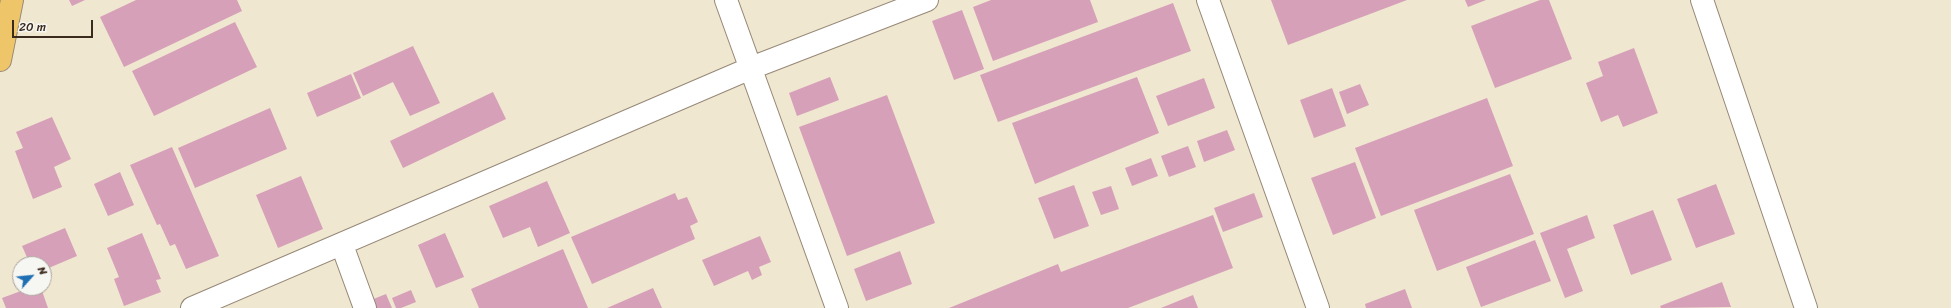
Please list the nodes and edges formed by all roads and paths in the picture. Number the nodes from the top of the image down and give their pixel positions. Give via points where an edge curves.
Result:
1 (12, 0) edge
2 (726, 0) edge
3 (926, 0) edge
4 (1208, 0) edge
5 (1702, 0) edge
6 (0, 60) edge
7 (751, 68) junction
8 (342, 245) junction
9 (192, 308) edge
10 (365, 308) edge
11 (837, 308) edge
12 (1318, 308) edge
13 (1806, 308) edge

1 - 6 highway
2 - 7 street
3 - 7 street
4 - 12 street
5 - 13 street
7 - 8 street
7 - 11 street
8 - 9 street
8 - 10 street

